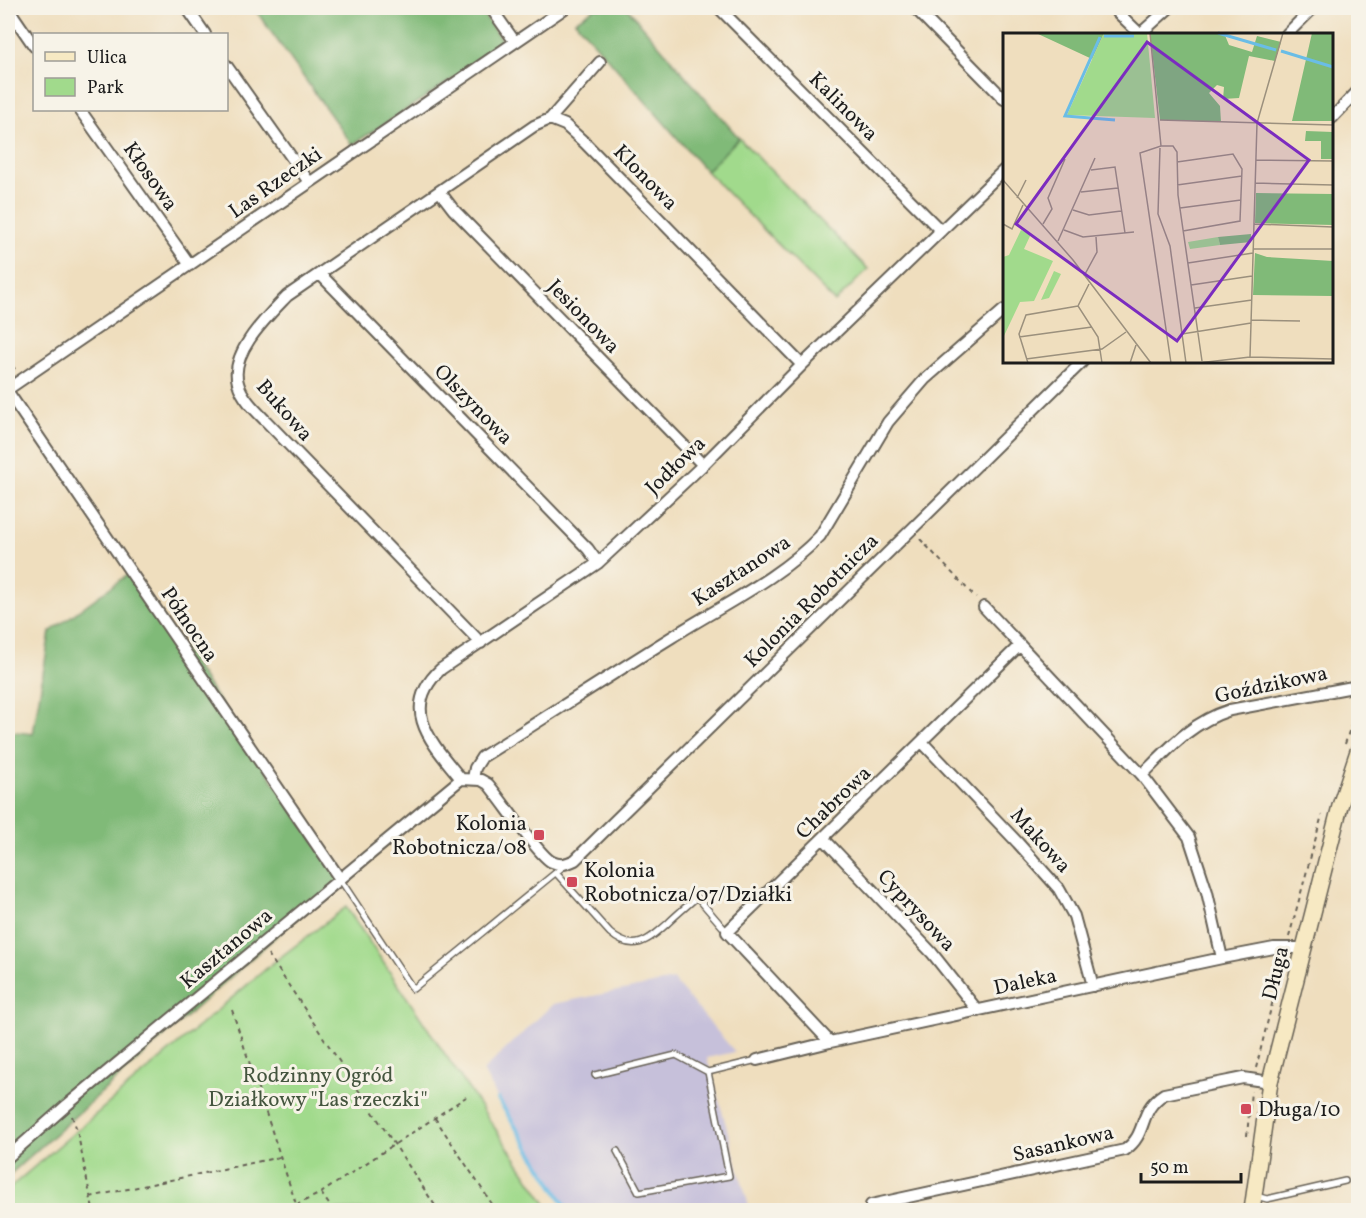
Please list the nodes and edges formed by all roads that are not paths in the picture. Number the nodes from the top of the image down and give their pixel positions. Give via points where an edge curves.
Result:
1 (8, 8) edge
2 (186, 8) edge
3 (491, 8) edge
4 (565, 8) edge
5 (719, 8) edge
6 (915, 8) edge
7 (1113, 8) edge
8 (1169, 8) edge
9 (1313, 8) edge
10 (205, 33) edge
11 (1139, 33) edge
12 (1141, 33) edge
13 (1288, 33) edge
14 (515, 42) junction
15 (33, 45) edge
16 (600, 62) dead end
17 (228, 67) edge
18 (1359, 91) edge
19 (1003, 97) edge
20 (81, 111) edge
21 (1333, 117) edge
22 (549, 119) junction
23 (1003, 172) edge
24 (309, 182) junction
25 (440, 192) junction
26 (941, 231) junction
27 (190, 265) junction
28 (320, 274) junction
29 (1003, 312) edge
30 (1081, 363) edge
31 (802, 365) junction
32 (8, 390) edge
33 (703, 465) junction
34 (598, 563) junction
35 (984, 607) road end
36 (481, 643) junction
37 (1020, 645) junction
38 (1359, 686) edge
39 (922, 742) junction
40 (1359, 751) edge
41 (1142, 775) junction
42 (461, 778) junction
43 (473, 779) junction
44 (824, 839) junction
45 (567, 864) junction
46 (556, 873) junction
47 (340, 879) junction
48 (727, 932) junction
49 (1302, 948) junction
50 (1222, 958) junction
51 (1092, 986) junction
52 (978, 1011) junction
53 (830, 1042) junction
54 (757, 1060) joint
55 (708, 1072) junction
56 (595, 1075) dead end
57 (1270, 1082) junction
58 (617, 1151) dead end
59 (8, 1157) edge
60 (1345, 1181) dead end
61 (1253, 1203) edge
62 (871, 1205) dead end

1 - 15 street
2 - 10 street
3 - 14 street
4 - 14 street, Las Rzeczki
5 - 26 street, Kalinowa
6 - 19 street
7 - 11 street
8 - 12 street
9 - 13 street
14 - 24 street, Las Rzeczki
16 - 22 street
17 - 24 street
18 - 21 street
20 - 27 street, Kłosowa
22 - 25 street
22 - 31 street, Klonowa via 565,125 585,143
23 - 26 street, Jodłowa
24 - 27 street, Las Rzeczki
25 - 28 street, Bukowa
25 - 33 street, Jesionowa
26 - 31 street, Jodłowa
27 - 32 street, Las Rzeczki
28 - 34 street, Olszynowa
28 - 36 street, Bukowa via 287,296 260,325 237,367 238,384 253,407
29 - 43 street, Kasztanowa via 926,379 888,422 820,536 806,550 743,594 482,756
30 - 45 street, Kolonia Robotnicza
31 - 33 street, Jodłowa
32 - 47 street, Północna
33 - 34 street, Jodłowa
34 - 36 street, Jodłowa
35 - 37 street
36 - 42 street, Jodłowa via 431,678 420,706 424,730
37 - 39 street, Chabrowa
37 - 41 street
38 - 41 street, Goździkowa via 1211,716 1182,736
39 - 44 street, Chabrowa
39 - 51 street, Makowa via 1059,889 1074,916
40 - 49 street, Długa
41 - 50 street via 1189,837
42 - 43 street
42 - 47 street, Kasztanowa
43 - 45 street via 488,784 546,858
44 - 48 street, Chabrowa
44 - 52 street, Cyprysowa via 932,953
45 - 46 lane
46 - 47 lane via 413,989
46 - 48 lane via 610,933 628,944 648,940 697,897
47 - 59 street, Kasztanowa
48 - 53 street
49 - 50 street, Daleka via 1275,948
49 - 57 street, Długa
50 - 51 street, Daleka
51 - 52 street, Daleka
52 - 53 street, Daleka
53 - 54 street, Daleka
54 - 55 lane
55 - 56 lane via 676,1055
55 - 58 lane via 729,1176 639,1192
57 - 61 street, Długa
57 - 62 street, Sasankowa via 1243,1078 1164,1094 1152,1101 1134,1143 1125,1150
60 - 61 lane

